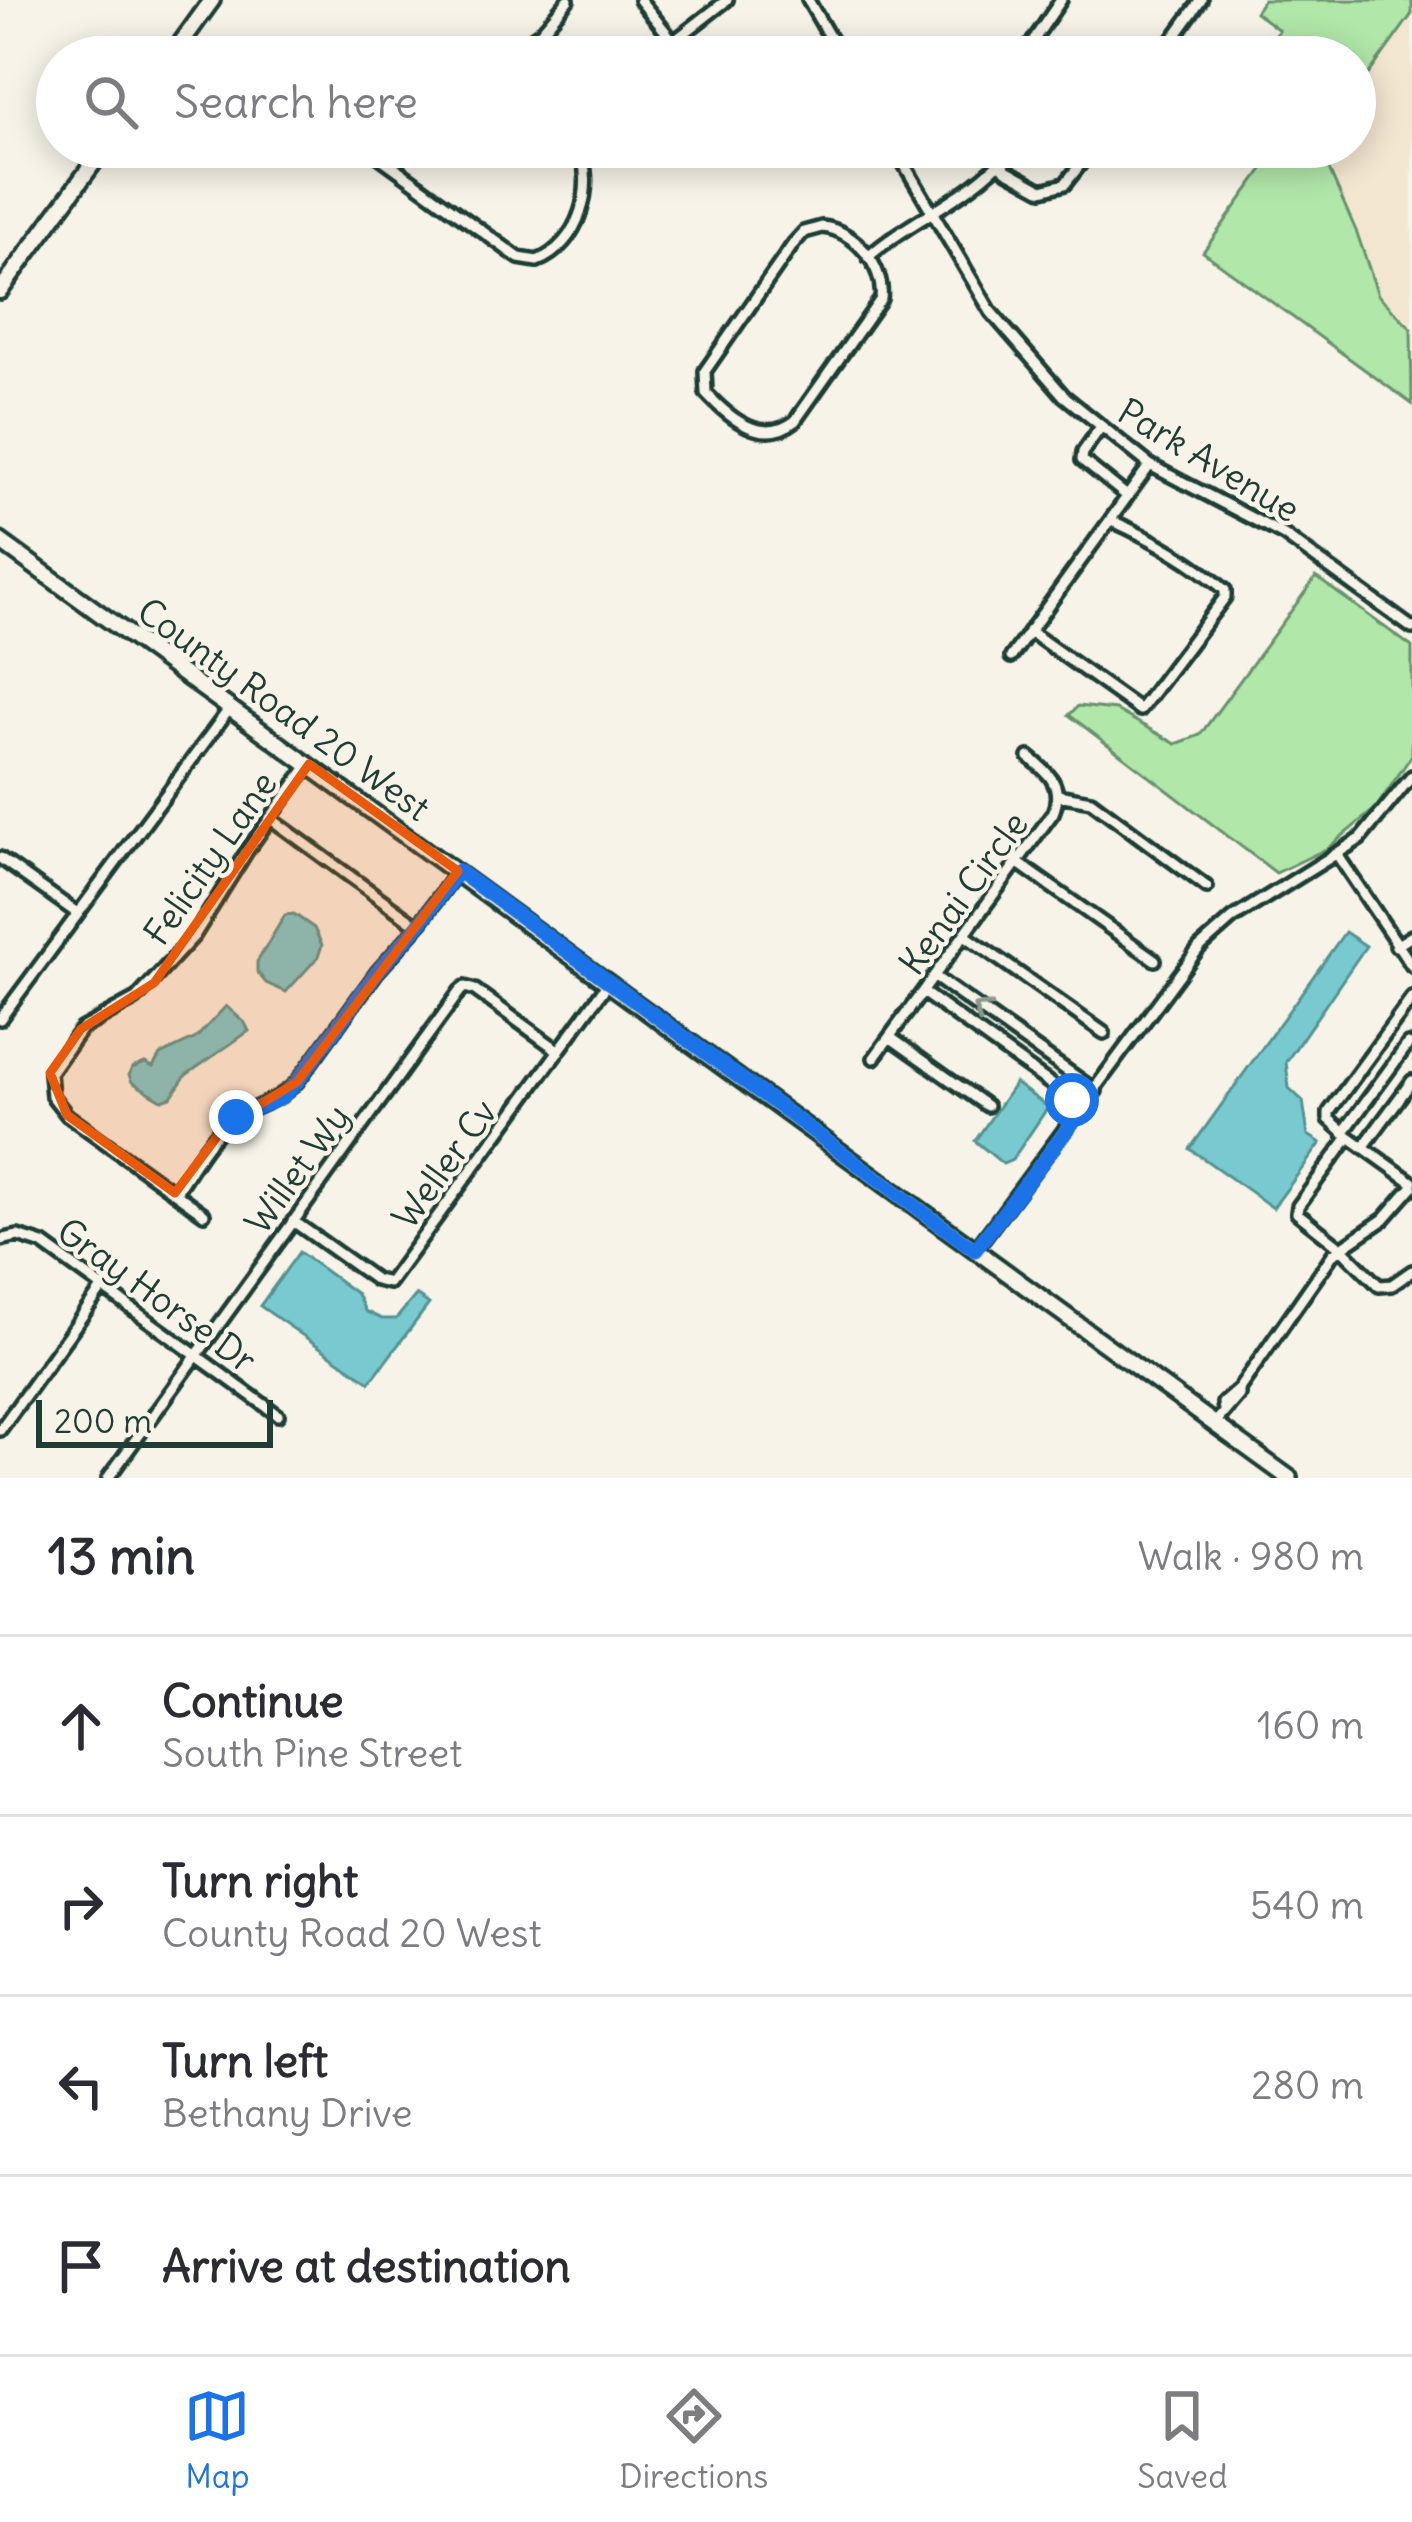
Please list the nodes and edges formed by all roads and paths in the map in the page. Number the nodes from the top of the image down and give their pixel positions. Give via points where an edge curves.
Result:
1 (212, 0) edge
2 (568, 0) edge
3 (640, 0) edge
4 (727, 0) edge
5 (808, 0) edge
6 (1060, 0) edge
7 (1201, 0) edge
8 (186, 36) edge
9 (534, 36) edge
10 (669, 36) edge
11 (682, 36) edge
12 (829, 36) edge
13 (1036, 36) edge
14 (1175, 36) edge
15 (90, 168) edge
16 (396, 168) edge
17 (585, 168) edge
18 (906, 168) edge
19 (995, 168) edge
20 (1005, 168) edge
21 (1080, 168) edge
22 (932, 213) junction
23 (868, 257) junction
24 (0, 291) edge
25 (1100, 428) junction
26 (1150, 465) junction
27 (1127, 496) junction
28 (1110, 520) junction
29 (0, 542) edge
30 (1412, 626) edge
31 (1029, 632) junction
32 (1011, 657) dead end
33 (230, 708) junction
34 (1029, 757) dead end
35 (309, 764) junction
36 (1412, 776) edge
37 (1058, 795) junction
38 (270, 818) junction
39 (1337, 856) junction
40 (0, 858) edge
41 (1018, 863) junction
42 (458, 871) junction
43 (1207, 887) dead end
44 (77, 913) junction
45 (418, 926) junction
46 (966, 936) junction
47 (1412, 936) edge
48 (1396, 946) junction
49 (1155, 960) dead end
50 (1412, 966) edge
51 (935, 977) junction
52 (609, 982) junction
53 (924, 993) junction
54 (1412, 998) edge
55 (0, 1019) edge
56 (1389, 1030) junction
57 (1015, 1034) junction
58 (1104, 1034) dead end
59 (891, 1038) junction
60 (1410, 1045) edge
61 (1003, 1049) junction
62 (559, 1051) junction
63 (874, 1058) dead end
64 (1412, 1082) edge
65 (1096, 1091) junction
66 (987, 1106) dead end
67 (1084, 1108) junction
68 (1346, 1135) junction
69 (1364, 1146) junction
70 (1412, 1185) edge
71 (175, 1193) junction
72 (204, 1214) dead end
73 (293, 1221) junction
74 (0, 1240) edge
75 (1340, 1247) junction
76 (975, 1250) junction
77 (1412, 1271) edge
78 (103, 1287) junction
79 (196, 1355) junction
80 (278, 1415) dead end
81 (1214, 1424) junction
82 (0, 1430) edge
83 (108, 1478) edge
84 (1289, 1478) edge

1 - 8 street
2 - 9 street
3 - 10 street
4 - 11 street
5 - 12 street
6 - 13 street
7 - 14 street
15 - 24 street
16 - 17 street via 520,258 537,261 556,249 584,206
18 - 22 street, Park Avenue
19 - 22 street
20 - 21 street via 1050,190
22 - 23 street
22 - 25 street, Park Avenue via 1015,343
23 - 23 street via 883,284 877,308 775,438 751,430 706,394 701,384 710,359 804,232 821,223
25 - 26 street, Park Avenue
25 - 27 street via 1082,460
26 - 27 street
26 - 30 street, Park Avenue via 1284,535
27 - 28 street
28 - 31 street
28 - 31 street via 1180,557 1225,597 1140,710
29 - 33 street, County Road 20 West
31 - 32 street
33 - 35 street, County Road 20 West
33 - 44 street
34 - 37 street, Kenai Circle
35 - 38 street, Felicity Lane
35 - 42 street, County Road 20 West
36 - 39 street via 1370,831
37 - 41 street, Kenai Circle
37 - 43 street via 1091,802
38 - 45 street
38 - 71 street, Felicity Lane via 194,936 136,999 81,1029 50,1073 52,1096 67,1115
39 - 48 street
39 - 65 street via 1233,918 1199,948
40 - 44 street
41 - 46 street, Kenai Circle
41 - 49 street
42 - 45 street
42 - 52 street, County Road 20 West
44 - 55 street
45 - 71 street via 297,1082 225,1126
46 - 51 street, Kenai Circle
46 - 58 street
47 - 48 street
48 - 50 street
51 - 53 street, Kenai Circle
57 -> 51 street
52 - 62 street, Weller Cv
52 - 76 street, County Road 20 West
53 - 59 street, Kenai Circle
53 - 61 street
54 - 56 street
56 - 60 street
56 - 68 street via 1329,1112
57 - 61 street
57 - 65 street
59 - 63 street, Kenai Circle
59 - 66 street
60 - 68 street
61 - 67 street
62 - 73 street, Weller Cv via 388,1282
62 - 73 street, Willet Wy via 465,987
64 - 69 street
65 - 67 street
67 - 76 street
68 - 69 street
68 - 75 street via 1298,1207
69 - 70 street
70 - 75 street via 1384,1219
71 - 72 street, Felicity Lane
73 - 79 street, Willet Wy
74 - 78 street, Gray Horse Dr via 36,1240
75 - 77 street via 1379,1286
75 - 81 street
76 - 81 street, County Road 20 West
78 - 79 street, Gray Horse Dr
78 - 82 street
79 - 80 street, Gray Horse Dr
79 - 83 street, Willet Wy
81 - 84 street, County Road 20 West

